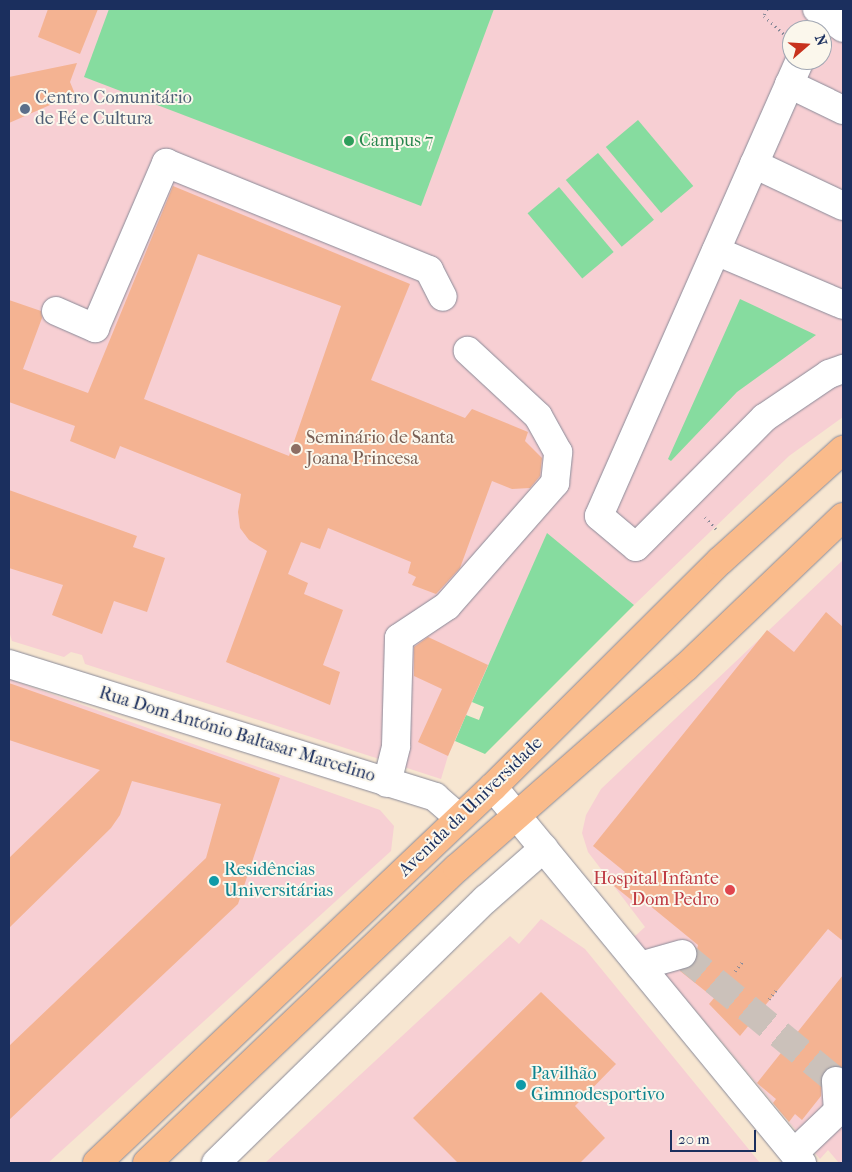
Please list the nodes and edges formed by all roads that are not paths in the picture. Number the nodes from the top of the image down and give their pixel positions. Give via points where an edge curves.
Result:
1 (824, 14) edge
2 (843, 28) edge
3 (795, 72) edge
4 (843, 110) edge
5 (754, 164) junction
6 (843, 206) edge
7 (716, 250) junction
8 (443, 297) dead end
9 (843, 305) edge
10 (56, 311) dead end
11 (468, 351) dead end
12 (843, 369) edge
13 (843, 450) edge
14 (843, 517) edge
15 (9, 664) edge
16 (387, 782) junction
17 (493, 787) junction
18 (517, 813) junction
19 (459, 818) junction
20 (544, 848) junction
21 (682, 954) dead end
22 (640, 966) junction
23 (836, 1081) tunnel mouth
24 (841, 1114) edge
25 (798, 1158) edge
26 (97, 1163) edge
27 (147, 1163) edge
28 (216, 1163) edge

1 - 2 street
3 - 4 street
3 - 5 street
5 - 6 street
5 - 7 street
7 - 9 street
7 - 12 street via 599,516 636,547 764,418 830,374
8 - 10 street via 429,270 166,163 95,328
11 - 16 street via 538,416 558,452 555,483 447,606 399,638 396,746
13 - 17 main road, Avenida da Universidade via 720,561
14 - 18 main road, Avenida da Universidade via 692,661
15 - 16 street, Rua Dom António Baltasar Marcelino
16 - 19 street, Rua Dom António Baltasar Marcelino via 435,798
17 - 18 street
17 - 19 main road, Avenida da Universidade
18 - 20 street
18 - 27 main road, Avenida da Universidade
19 - 26 main road, Avenida da Universidade
20 - 22 street
20 - 28 street via 486,899
21 - 22 street
22 - 25 street
23 - 24 street
24 - 25 street

